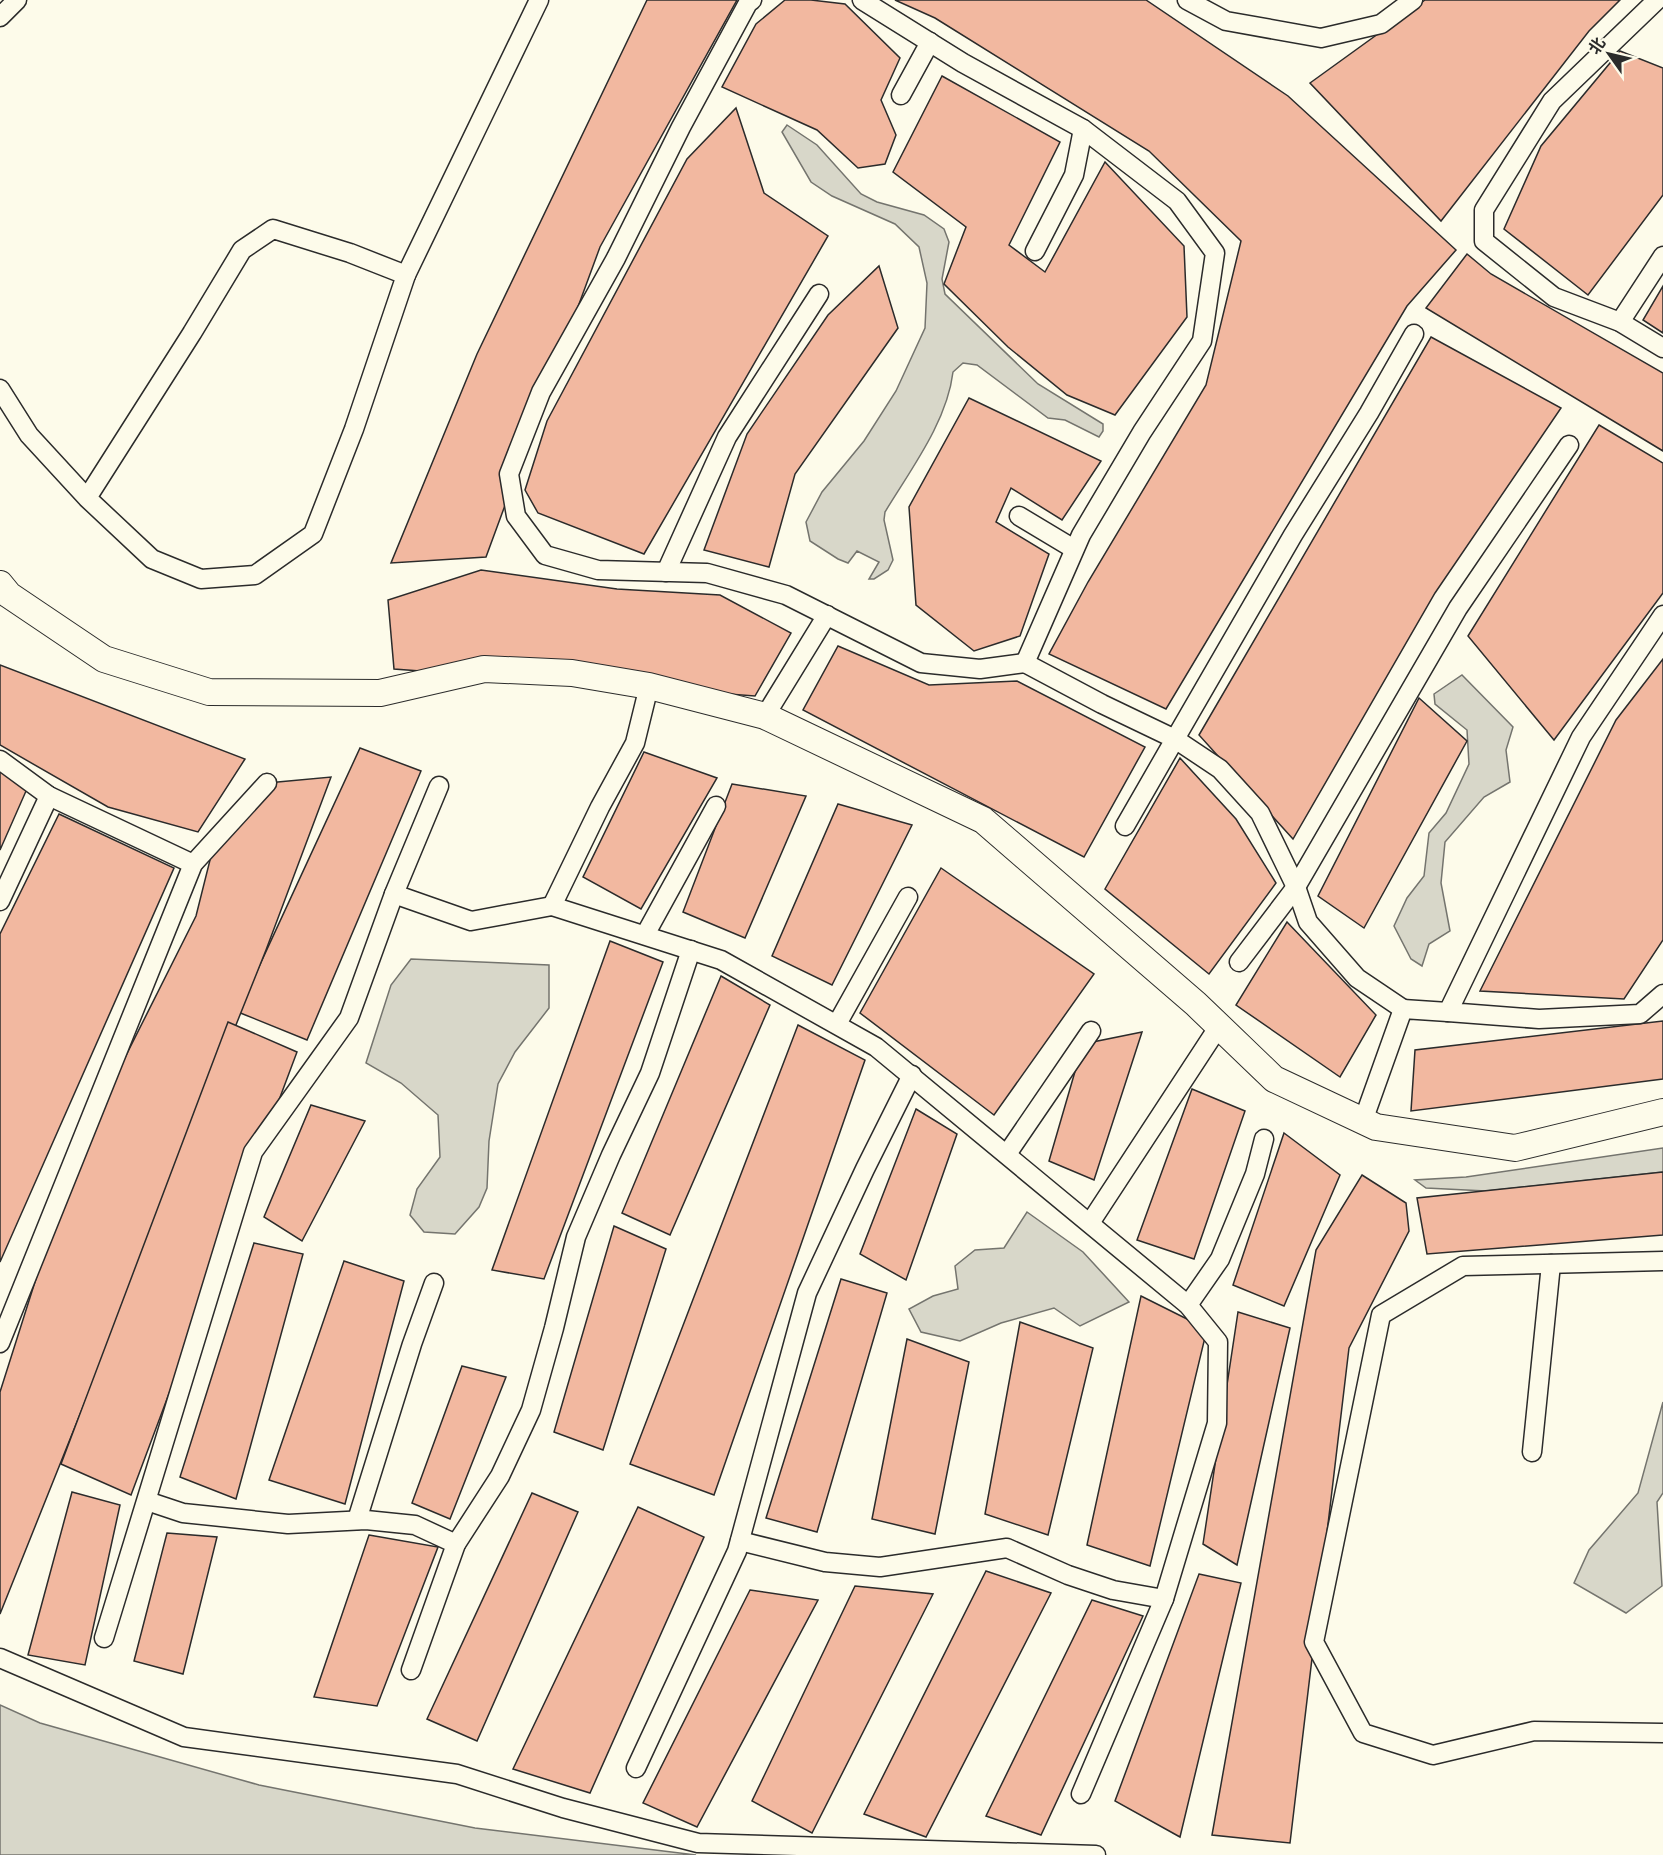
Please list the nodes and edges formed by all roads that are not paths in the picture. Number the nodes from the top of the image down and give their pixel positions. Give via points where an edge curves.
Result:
1 (17, 0) edge
2 (539, 0) edge
3 (752, 0) edge
4 (862, 0) edge
5 (1187, 0) edge
6 (1413, 0) edge
7 (1658, 0) edge
8 (0, 17) edge
9 (930, 42) junction
10 (901, 95) dead end
11 (1083, 129) junction
12 (1035, 251) dead end
13 (1663, 256) edge
14 (406, 275) junction
15 (819, 294) dead end
16 (1620, 322) junction
17 (1414, 334) dead end
18 (1663, 348) edge
19 (0, 389) edge
20 (1569, 445) dead end
21 (87, 498) junction
22 (1019, 516) dead end
23 (1074, 549) junction
24 (666, 572) junction
25 (3, 595) edge
26 (827, 615) junction
27 (1663, 615) edge
28 (1025, 663) junction
29 (650, 686) junction
30 (765, 716) junction
31 (1175, 739) junction
32 (0, 760) edge
33 (267, 783) dead end
34 (439, 786) dead end
35 (49, 796) junction
36 (716, 806) dead end
37 (1125, 826) dead end
38 (193, 864) junction
39 (1296, 887) junction
40 (394, 894) junction
41 (908, 897) dead end
42 (0, 901) edge
43 (552, 906) junction
44 (645, 935) junction
45 (691, 950) junction
46 (1239, 962) dead end
47 (1663, 994) edge
48 (1403, 1009) junction
49 (1448, 1012) junction
50 (837, 1024) junction
51 (1219, 1026) junction
52 (1091, 1031) dead end
53 (912, 1075) junction
54 (1663, 1112) edge
55 (1363, 1121) junction
56 (1264, 1139) dead end
57 (1007, 1154) junction
58 (1090, 1223) junction
59 (1663, 1261) edge
60 (1551, 1264) junction
61 (434, 1283) dead end
62 (1188, 1305) junction
63 (0, 1343) edge
64 (1532, 1452) dead end
65 (147, 1501) junction
66 (357, 1520) junction
67 (740, 1541) junction
68 (456, 1544) junction
69 (1164, 1599) junction
70 (105, 1638) dead end
71 (0, 1658) edge
72 (411, 1670) dead end
73 (1663, 1733) edge
74 (636, 1768) dead end
75 (1081, 1794) dead end
76 (1096, 1855) edge

1 - 8 street
2 - 14 street
3 - 24 street via 541,392 509,474 516,516 545,555 598,570
4 - 9 street
5 - 6 street via 1226,21 1321,38 1382,24
7 - 16 street via 1552,101 1484,210 1484,241 1554,297
9 - 10 street
9 - 11 street
11 - 12 street via 1074,175
11 - 23 street via 1177,201 1215,253 1202,340 1142,432
13 - 16 street
14 - 21 street via 273,229 242,249
14 - 21 street via 354,429 313,534 255,575 201,579 152,559
15 - 24 street via 727,437
16 - 18 street
17 - 31 street
19 - 21 street via 29,435
20 - 39 street via 1458,608
22 - 23 street
23 - 28 street
24 - 26 street via 706,573 786,595
25 - 29 street via 104,659 209,692 380,693 484,669 572,673
26 - 28 street via 921,663 980,669
26 - 30 street
27 - 49 street via 1581,737
28 - 31 street
29 - 30 street
29 - 43 street via 634,743
30 - 51 street via 982,820
31 - 37 street
31 - 39 street via 1220,769 1260,813
32 - 35 street
33 - 38 street
34 - 40 street
35 - 38 street
35 - 42 street
36 - 44 street
38 - 63 street
39 - 46 street
39 - 48 street via 1308,922 1357,978
40 - 43 street via 471,921
40 - 65 street via 349,1017 253,1152
41 - 50 street
43 - 44 street
44 - 45 street
45 - 50 street via 721,960
45 - 68 street via 650,1073 576,1237 531,1410 500,1476
47 - 49 street via 1640,1014 1539,1019
48 - 49 street
48 - 55 street
50 - 53 street
51 - 55 street via 1274,1079
51 - 58 street
52 - 57 street
53 - 57 street
53 - 67 street via 807,1293
54 - 55 street via 1515,1148 1376,1127
56 - 62 street via 1255,1174 1220,1259
57 - 58 street
58 - 62 street
59 - 60 street
60 - 64 street
60 - 73 street via 1463,1266 1381,1315 1314,1642 1363,1733 1433,1755 1534,1731
61 - 66 street
62 - 69 street via 1218,1342 1217,1423
65 - 66 street via 183,1513 288,1524
65 - 70 street
66 - 68 street via 415,1525
67 - 69 street via 825,1562 880,1568 1007,1548 1113,1590
67 - 74 street
68 - 72 street
69 - 75 street
71 - 76 street via 184,1737 457,1774 563,1808 698,1843

